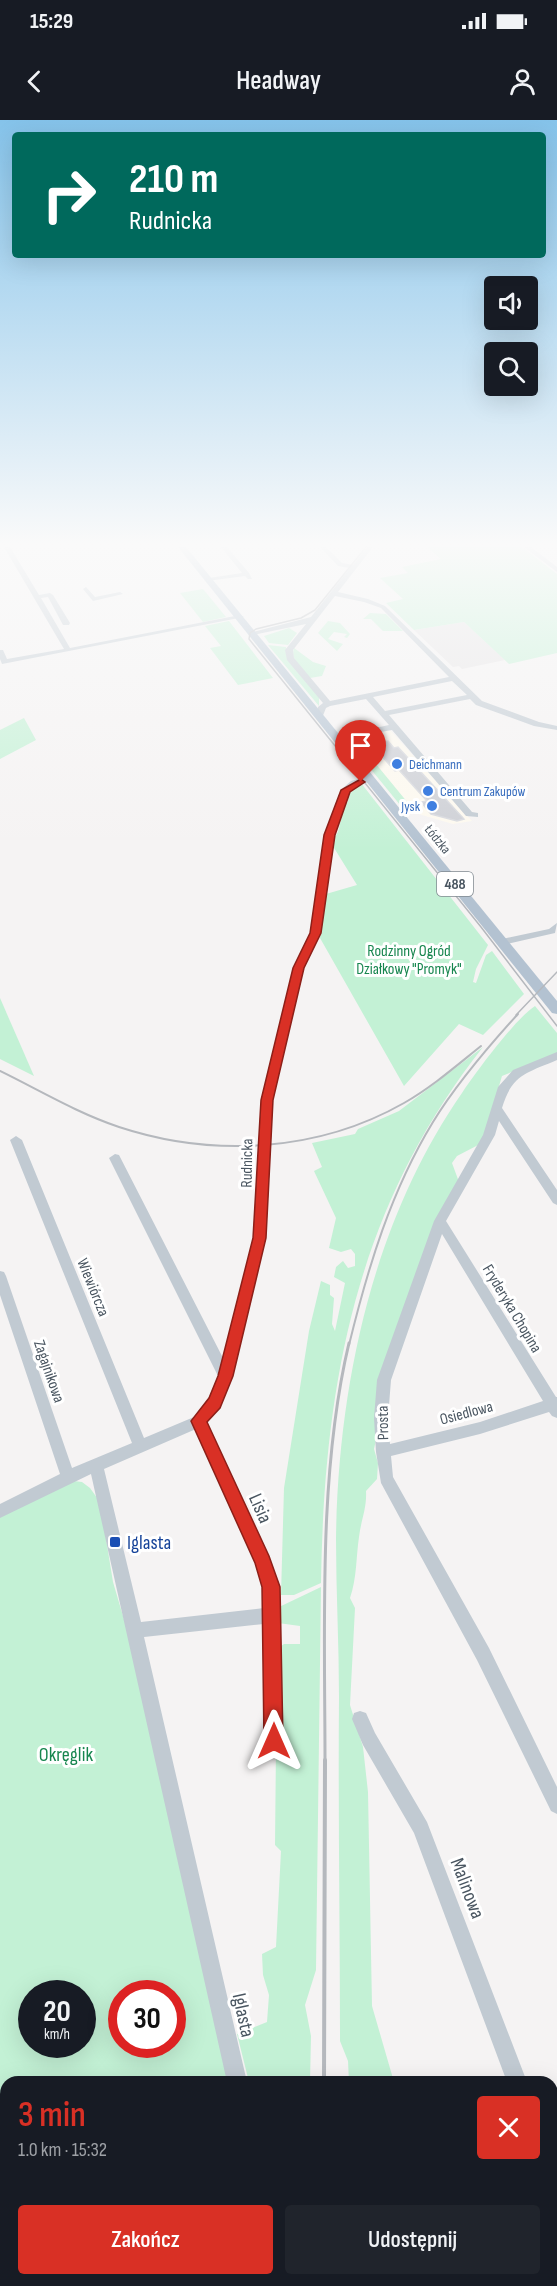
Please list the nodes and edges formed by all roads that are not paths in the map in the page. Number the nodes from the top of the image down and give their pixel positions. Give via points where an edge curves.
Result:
1 (79, 648) edge
2 (265, 648) edge
3 (290, 648) edge
4 (425, 648) edge
5 (69, 650) joint
6 (0, 652) edge
7 (455, 678) junction
8 (368, 696) junction
9 (473, 696) junction
10 (328, 704) junction
11 (384, 714) junction
12 (320, 716) junction
13 (393, 727) junction
14 (557, 728) edge
15 (355, 735) dead end
16 (370, 779) junction
17 (474, 815) dead end
18 (557, 926) edge
19 (502, 942) junction
20 (557, 1010) edge
21 (557, 1056) edge
22 (496, 1109) junction
23 (16, 1140) dead end
24 (115, 1158) dead end
25 (557, 1200) edge
26 (440, 1221) junction
27 (0, 1276) edge
28 (225, 1376) junction
29 (555, 1407) edge
30 (199, 1421) junction
31 (141, 1447) junction
32 (383, 1452) junction
33 (96, 1466) junction
34 (68, 1477) junction
35 (0, 1511) edge
36 (273, 1616) junction
37 (135, 1630) junction
38 (360, 1719) dead end
39 (274, 1741) dead end
40 (557, 1805) edge
41 (236, 2076) edge
42 (516, 2076) edge

1 - 5 street
2 - 12 main road, Łódzka / 488
3 - 10 street via 290,658
4 - 7 street
5 - 6 street via 5,662
7 - 8 street
7 - 9 street
8 - 10 street
8 - 11 street
9 - 11 street
9 - 14 street via 484,706
10 - 12 street via 322,707
11 - 13 street
12 - 16 main road, Łódzka / 488
13 - 15 street
13 - 17 street via 469,814
16 - 19 main road, Łódzka / 488
16 - 28 street, Rudnicka via 345,790 330,835 316,933 299,968 270,1084 262,1226
18 - 19 street via 552,931
19 - 20 main road, Łódzka / 488
21 - 22 street, Prosta via 513,1077 502,1090
22 - 25 street
22 - 26 street, Prosta via 489,1135
23 - 31 street, Wiewiórcza
24 - 28 street
26 - 29 street, Fryderyka Chopina
26 - 32 street, Prosta via 384,1380
27 - 34 street, Zagajnikowa
28 - 30 street, Rudnicka via 214,1403
29 - 32 street, Osiedlowa
30 - 31 street, Rudnicka
30 - 36 street, Lisia via 263,1562 271,1587
31 - 33 street, Rudnicka
32 - 40 street, Prosta via 386,1478 487,1662
33 - 34 street, Rudnicka
33 - 37 street, Iglasta
34 - 35 street, Rudnicka
36 - 37 street
36 - 39 street, Lisia
37 - 41 street, Iglasta
38 - 42 street, Malinowa via 421,1828

